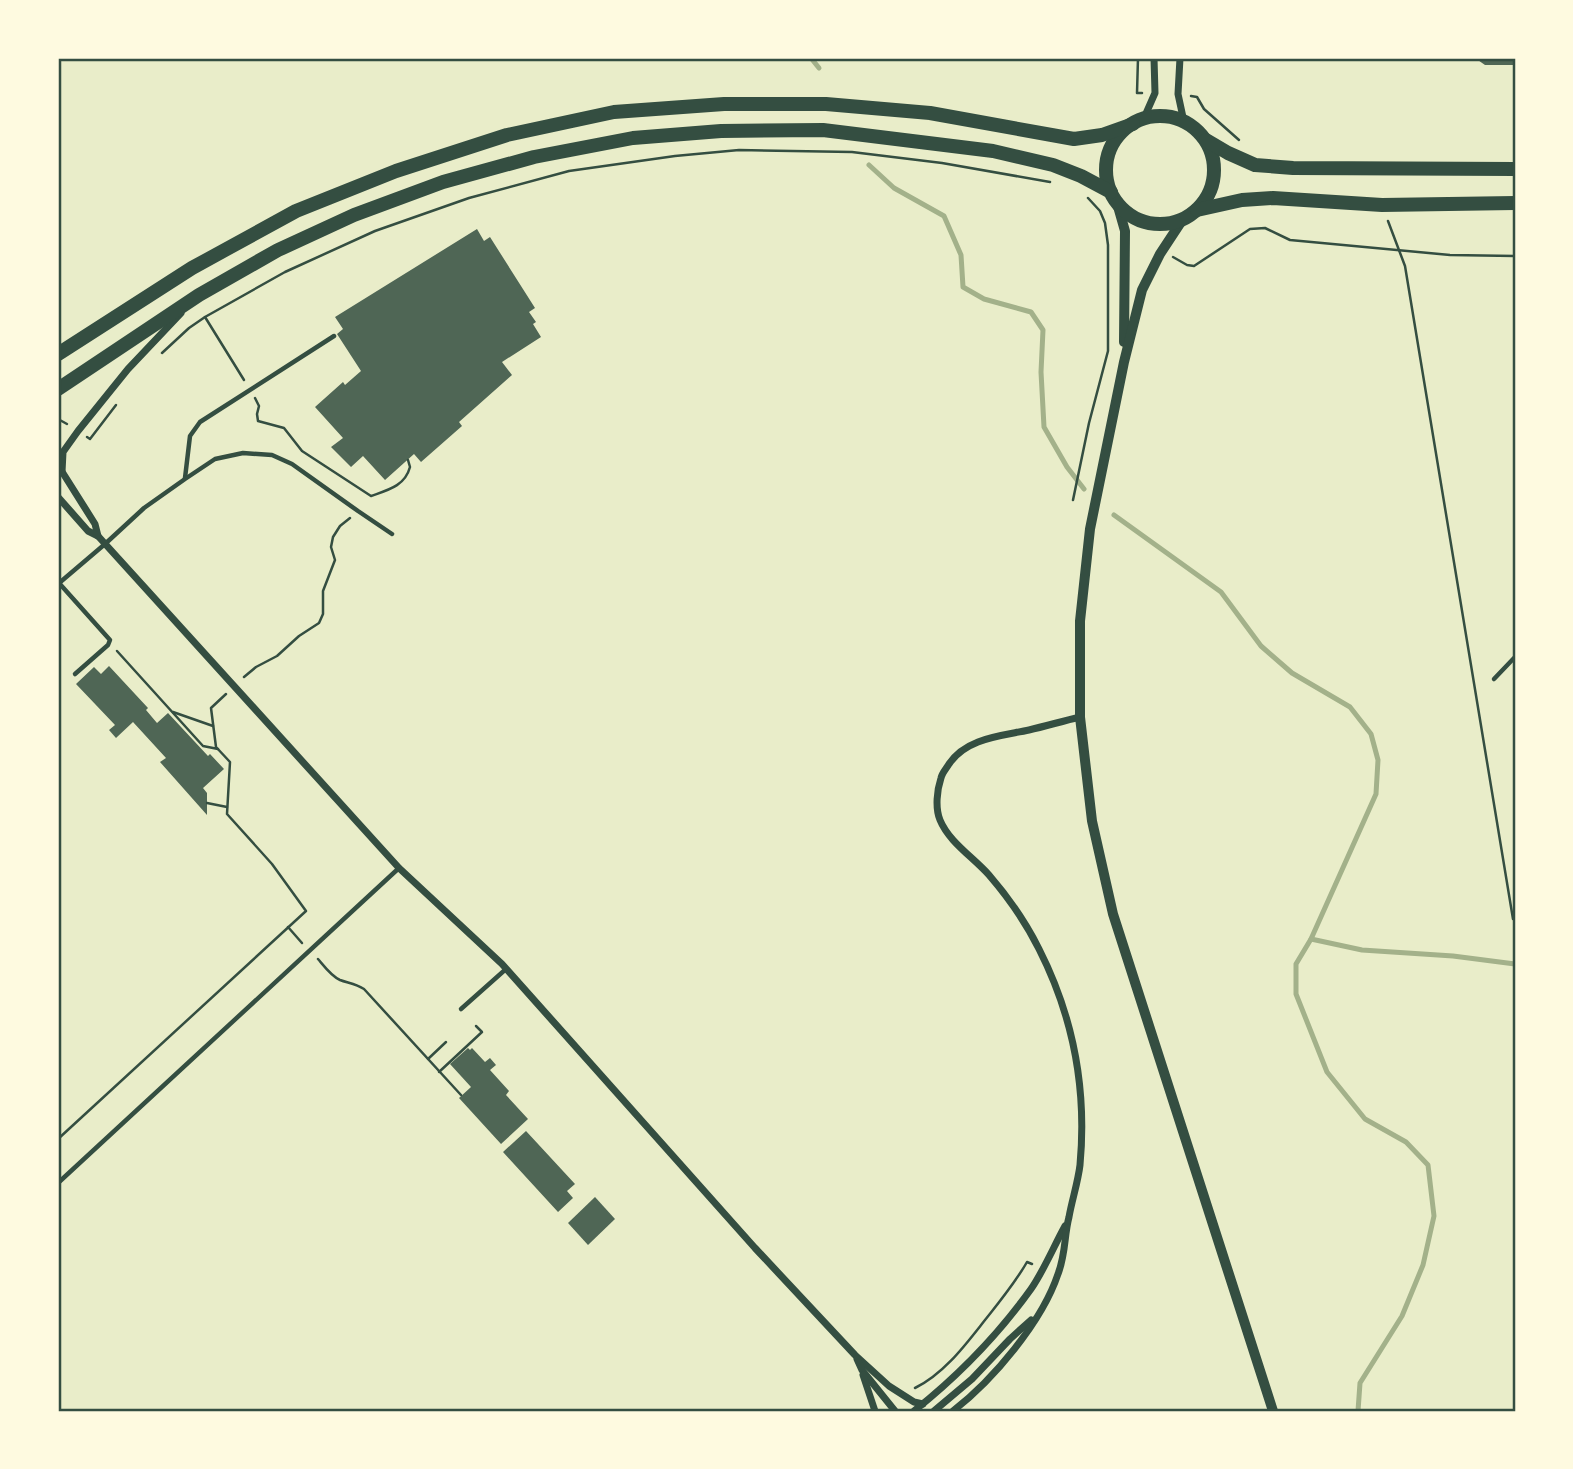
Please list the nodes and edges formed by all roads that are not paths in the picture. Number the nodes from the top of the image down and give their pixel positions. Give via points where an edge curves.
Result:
1 (1154, 58) edge
2 (1180, 58) edge
3 (1139, 121) junction
4 (1184, 122) junction
5 (1205, 139) junction
6 (1515, 169) edge
7 (1114, 198) junction
8 (1515, 203) edge
9 (1197, 209) junction
10 (1183, 219) junction
11 (199, 295) junction
12 (334, 336) dead end
13 (58, 354) edge
14 (1124, 362) junction
15 (58, 389) edge
16 (60, 469) edge
17 (185, 479) junction
18 (58, 496) edge
19 (392, 534) dead end
20 (98, 536) junction
21 (105, 544) junction
22 (58, 584) edge
23 (1515, 657) edge
24 (75, 674) dead end
25 (1494, 679) dead end
26 (1080, 717) junction
27 (399, 868) junction
28 (506, 969) junction
29 (461, 1009) dead end
30 (58, 1183) edge
31 (1067, 1223) junction
32 (1041, 1310) junction
33 (855, 1355) junction
34 (862, 1370) junction
35 (923, 1404) junction
36 (874, 1411) edge
37 (895, 1411) edge
38 (914, 1411) edge
39 (934, 1411) edge
40 (953, 1411) edge
41 (1273, 1411) edge

1 - 3 street via 1155,93
2 - 4 street via 1178,94
3 - 4 main road via 1158,116
3 - 7 main road via 1121,134 1109,154 1107,177
3 - 13 main road via 1102,135 1074,139 930,113 826,104 724,104 614,112 507,135 396,170 296,211 192,268
4 - 5 main road
5 - 6 main road via 1255,165
5 - 9 main road via 1213,160 1213,183
7 - 10 main road via 1130,215 1147,222
7 - 11 main road via 1082,176 993,150 822,130 633,138 534,157 443,182 278,250
7 - 14 street via 1125,231
8 - 9 main road via 1382,205 1273,198
9 - 10 main road
10 - 14 street via 1142,290
11 - 15 main road
11 - 16 street via 128,369 78,431
12 - 17 lane via 200,422 190,436
14 - 26 street via 1090,529 1080,621
16 - 20 street
17 - 19 lane via 215,459 243,453 272,455
17 - 21 lane
18 - 20 street via 88,531
20 - 21 street
21 - 22 lane
21 - 27 street
22 - 24 lane via 110,640
23 - 25 lane
26 - 31 street via 979,741 955,755 941,776 937,799 945,830 1008,899 1039,948 1068,1024 1080,1073 1083,1114 1080,1167
26 - 41 street via 1093,821 1113,914
27 - 28 street
27 - 30 lane
28 - 29 lane
28 - 33 street
31 - 32 street via 1058,1274
31 - 35 street via 1032,1287 981,1350
32 - 39 street
32 - 40 street via 988,1379
33 - 34 street
33 - 35 street via 888,1386
34 - 36 street
34 - 37 street
35 - 38 street

